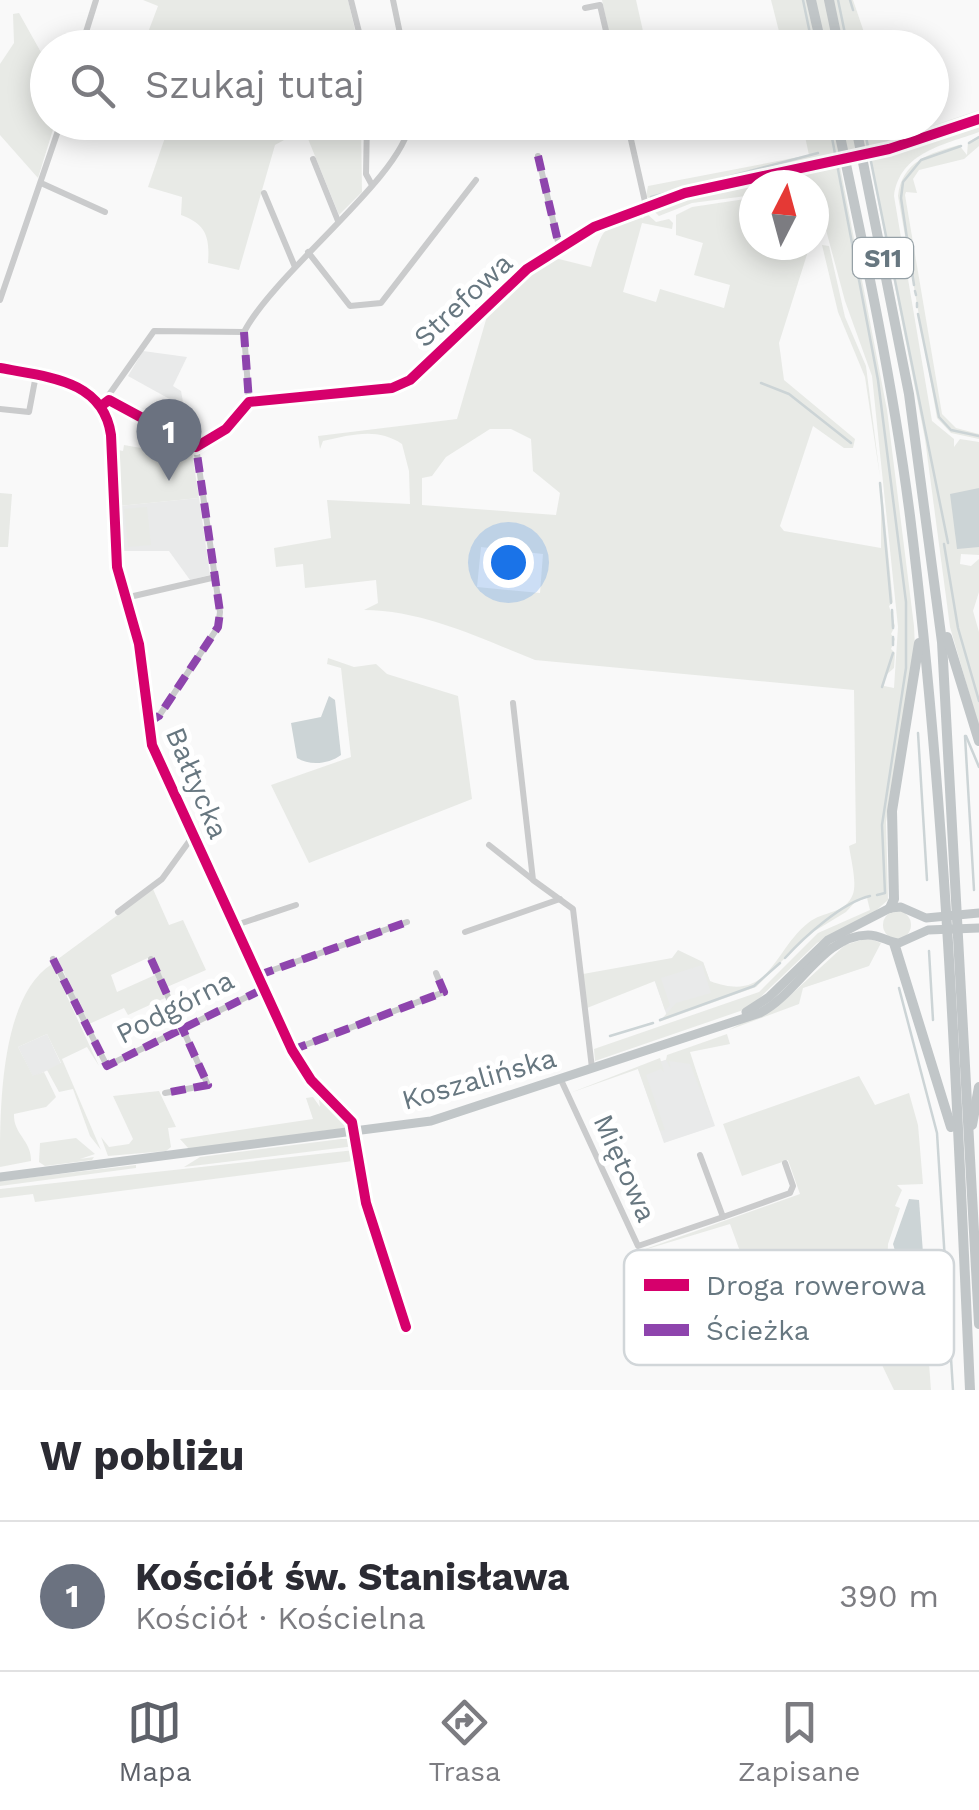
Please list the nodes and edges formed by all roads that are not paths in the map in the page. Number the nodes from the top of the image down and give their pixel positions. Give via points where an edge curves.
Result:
1 (96, 0) edge
2 (351, 0) edge
3 (394, 0) edge
4 (812, 0) edge
5 (829, 0) edge
6 (584, 8) dead end
7 (87, 30) edge
8 (358, 30) edge
9 (400, 30) edge
10 (606, 30) edge
11 (818, 30) edge
12 (835, 30) edge
13 (979, 119) edge
14 (949, 129) edge
15 (55, 140) edge
16 (367, 140) edge
17 (405, 140) edge
18 (631, 140) edge
19 (841, 140) edge
20 (858, 140) edge
21 (915, 140) edge
22 (538, 156) dead end
23 (313, 159) dead end
24 (476, 180) dead end
25 (41, 183) junction
26 (372, 185) junction
27 (264, 193) dead end
28 (646, 206) junction
29 (104, 212) dead end
30 (338, 221) junction
31 (559, 246) junction
32 (308, 252) junction
33 (294, 266) junction
34 (0, 300) edge
35 (244, 332) junction
36 (0, 368) edge
37 (36, 375) junction
38 (109, 400) junction
39 (249, 402) junction
40 (101, 406) junction
41 (0, 409) edge
42 (196, 447) junction
43 (216, 577) junction
44 (936, 592) junction
45 (919, 594) junction
46 (125, 598) junction
47 (513, 703) dead end
48 (148, 722) junction
49 (979, 741) edge
50 (194, 835) junction
51 (489, 845) dead end
52 (532, 880) junction
53 (561, 899) junction
54 (296, 905) dead end
55 (886, 911) junction
56 (950, 911) junction
57 (118, 912) dead end
58 (979, 914) edge
59 (408, 922) dead end
60 (236, 925) junction
61 (979, 928) edge
62 (465, 932) dead end
63 (889, 940) junction
64 (52, 959) dead end
65 (151, 959) dead end
66 (436, 973) dead end
67 (259, 975) junction
68 (265, 988) junction
69 (724, 1022) junction
70 (182, 1026) junction
71 (292, 1050) junction
72 (593, 1069) junction
73 (561, 1080) junction
74 (979, 1087) edge
75 (164, 1092) dead end
76 (355, 1133) junction
77 (700, 1155) dead end
78 (785, 1163) dead end
79 (964, 1166) junction
80 (0, 1177) edge
81 (723, 1217) junction
82 (979, 1324) edge
83 (406, 1327) dead end
84 (970, 1390) edge

1 - 7 street
2 - 8 street
3 - 9 street
4 - 11 highway
5 - 12 highway
6 - 10 street via 600,5
13 - 14 street, Strefowa
15 - 25 street
16 - 26 street
17 - 26 street
18 - 28 street
19 - 45 highway, S11 via 894,409
20 - 44 highway, S11 via 909,394
21 - 28 street, Strefowa
22 - 31 street
23 - 30 street
24 - 32 street via 381,302 350,306
25 - 29 street
25 - 34 street
26 - 30 street
27 - 33 street
28 - 31 street, Strefowa
30 - 32 street
31 - 39 street, Strefowa via 400,386
32 - 33 street
33 - 35 street
35 - 38 street via 154,330
35 - 39 street
36 - 37 street
37 - 40 street via 77,385
37 - 41 street via 29,412
38 - 40 street
38 - 42 street
39 - 42 street via 226,429
40 - 46 street, Bałtycka via 111,435 117,567
42 - 43 street
43 - 46 street
43 - 48 street via 220,612 212,642
44 - 49 highway
44 - 56 highway, S11
45 - 55 highway via 918,668 892,811 894,899
45 - 56 highway, S11
46 - 48 street, Bałtycka
47 - 52 street
48 - 50 street, Bałtycka
50 - 57 street via 162,879
50 - 60 street, Bałtycka
51 - 52 street
52 - 53 street
53 - 62 street
53 - 72 street via 573,908
54 - 60 street
55 - 58 main road via 901,907 926,918
55 - 63 main road via 879,928
55 - 69 main road, Koszalińska via 834,936 764,1002
56 - 79 highway, S11
59 - 67 street
60 - 67 street, Bałtycka
61 - 63 main road, Koszalińska
63 - 69 main road, Koszalińska via 869,934 848,939 786,998
63 - 79 highway
64 - 70 street, Podgórna via 103,1065
65 - 70 street
66 - 71 street via 444,992
67 - 68 street, Bałtycka
68 - 70 street, Podgórna
68 - 71 street, Bałtycka
69 - 72 main road, Koszalińska
70 - 75 street via 208,1085
71 - 76 street, Bałtycka
72 - 73 main road, Koszalińska
73 - 76 main road, Koszalińska via 454,1115
73 - 81 street, Miętowa via 638,1246
74 - 79 highway
76 - 80 main road, Koszalińska
76 - 83 street via 366,1203
77 - 81 street
78 - 81 street, Miętowa via 790,1193
79 - 82 highway, S11
79 - 84 highway, S11

